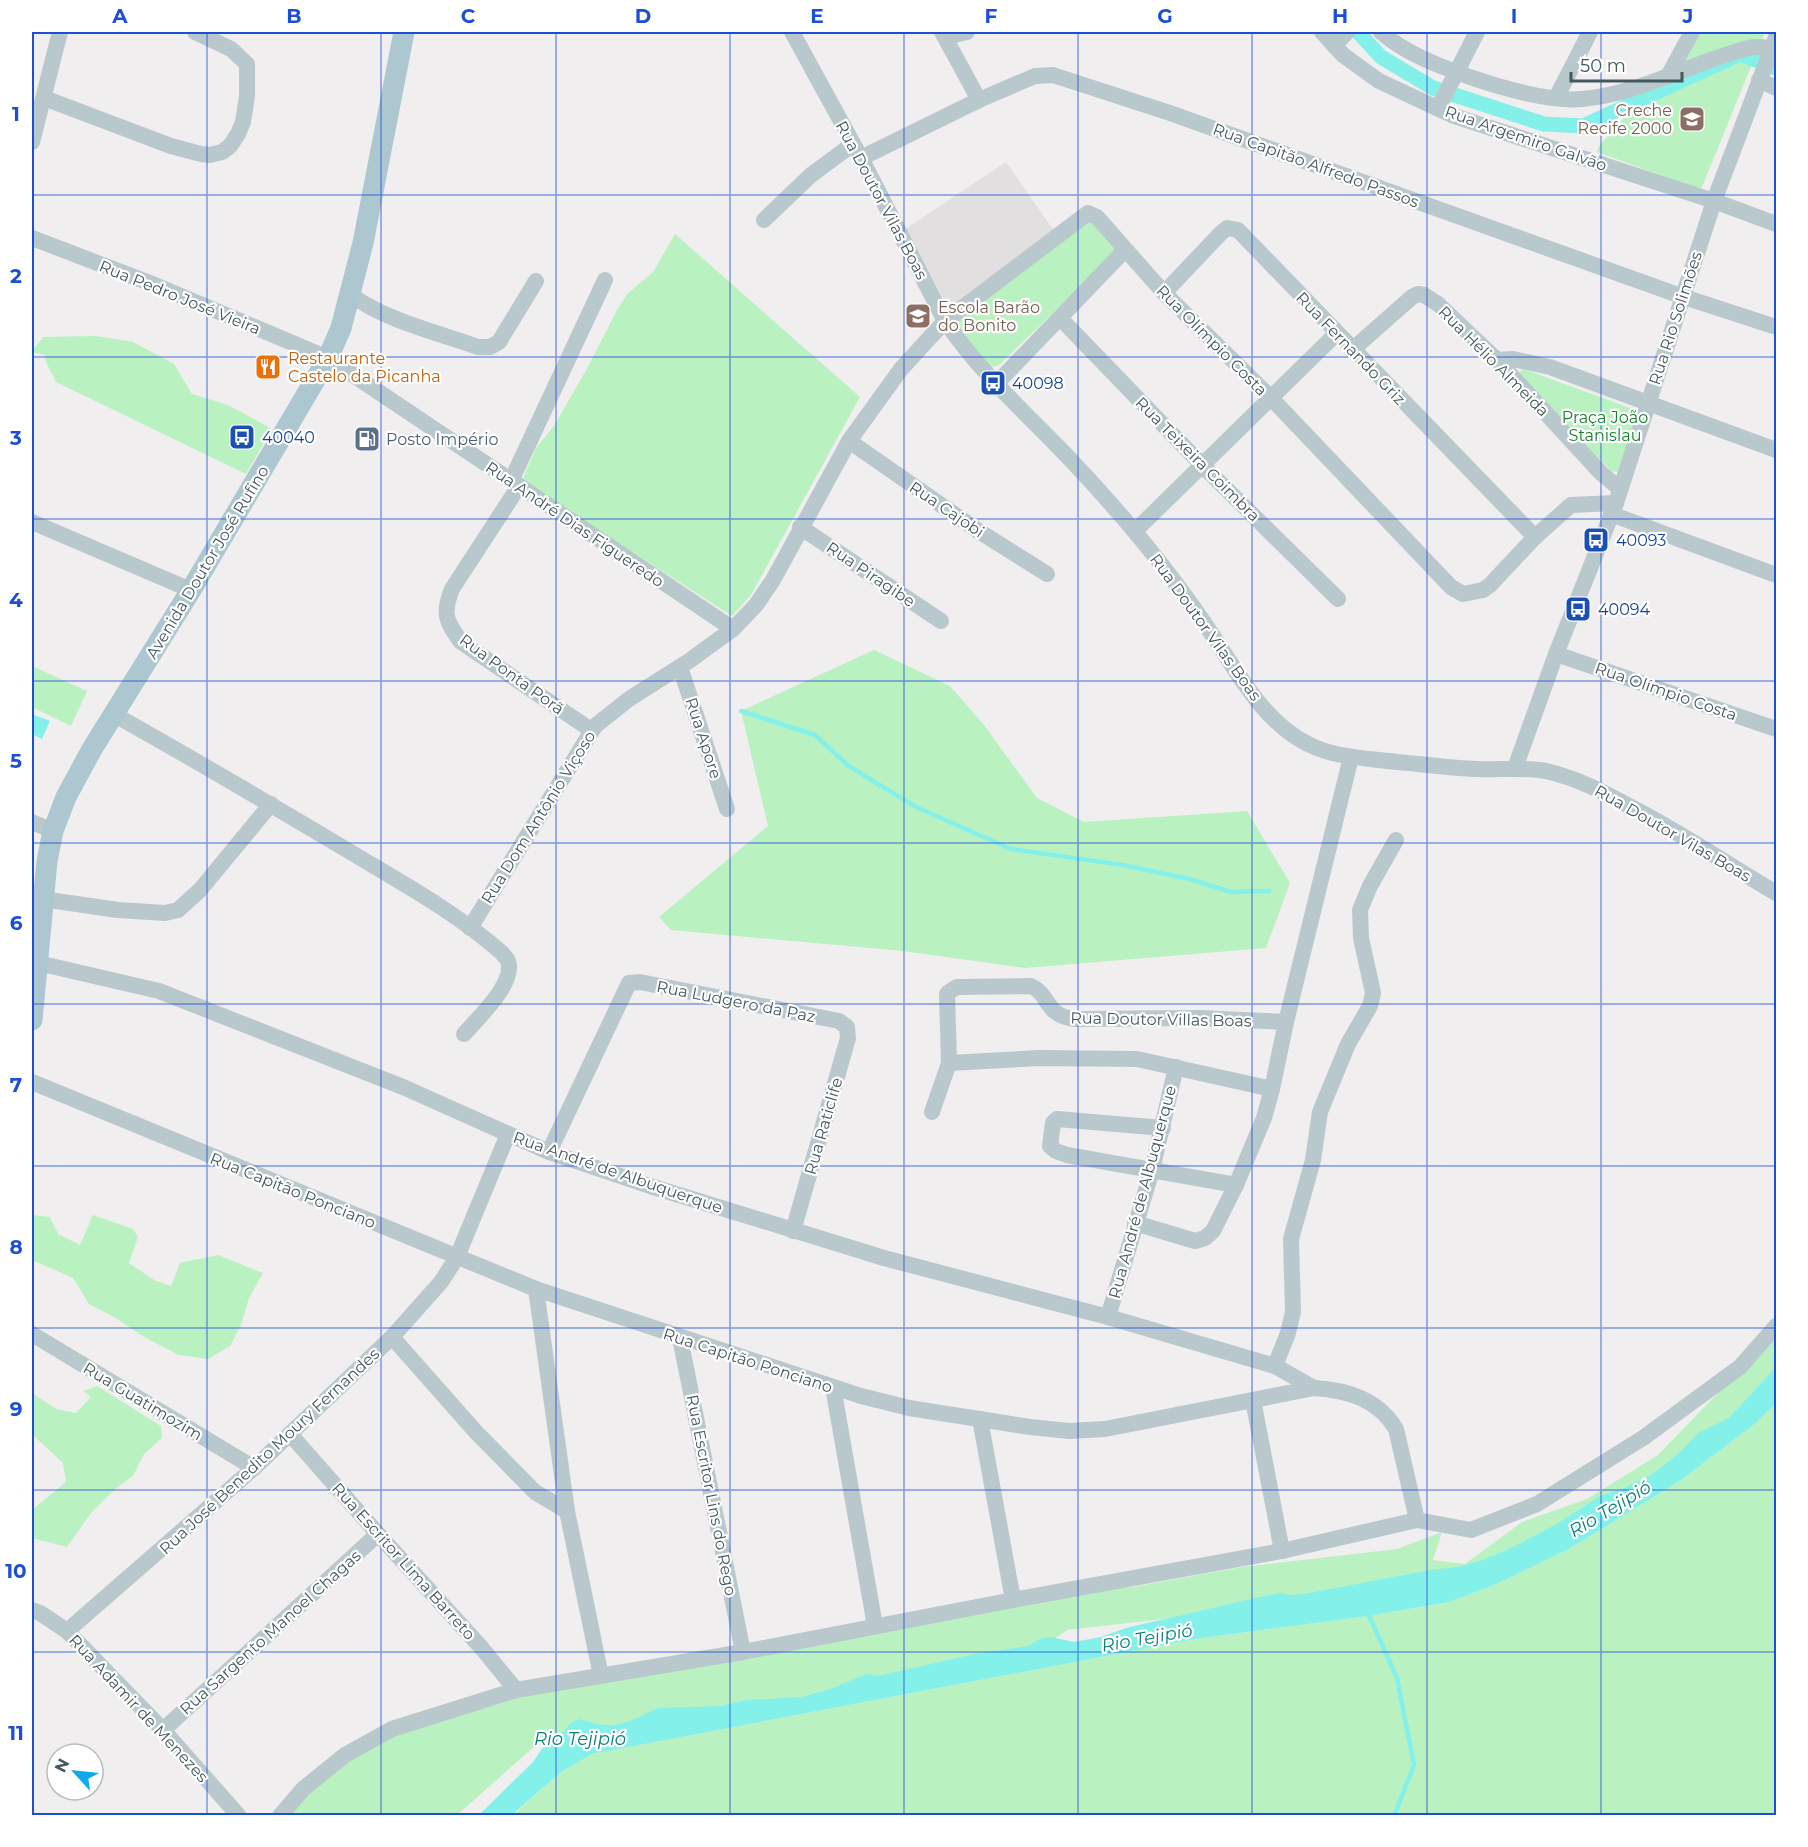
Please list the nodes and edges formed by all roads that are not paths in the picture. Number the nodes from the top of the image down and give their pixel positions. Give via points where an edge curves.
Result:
1 (60, 32) edge
2 (195, 32) edge
3 (404, 32) edge
4 (792, 32) edge
5 (967, 32) edge
6 (1322, 32) edge
7 (1347, 32) edge
8 (1381, 32) edge
9 (1477, 32) edge
10 (1590, 32) edge
11 (1692, 32) edge
12 (944, 34) edge
13 (1334, 46) junction
14 (1774, 48) edge
15 (1454, 73) junction
16 (1668, 76) junction
17 (1760, 77) junction
18 (1776, 88) edge
19 (44, 98) junction
20 (1556, 98) junction
21 (979, 100) junction
22 (1438, 106) junction
23 (32, 142) edge
24 (857, 151) junction
25 (1714, 201) junction
26 (764, 220) dead end
27 (1776, 224) edge
28 (32, 238) edge
29 (1125, 250) junction
30 (605, 280) dead end
31 (536, 281) dead end
32 (1164, 293) junction
33 (351, 294) junction
34 (1681, 296) junction
35 (1060, 318) junction
36 (945, 321) junction
37 (1776, 327) edge
38 (1337, 333) junction
39 (1352, 350) junction
40 (328, 358) junction
41 (1497, 360) junction
42 (995, 385) junction
43 (1271, 398) junction
44 (1647, 404) junction
45 (849, 441) junction
46 (1776, 450) edge
47 (1202, 465) junction
48 (515, 484) junction
49 (1616, 502) junction
50 (32, 522) edge
51 (800, 527) junction
52 (1135, 531) junction
53 (1535, 537) junction
54 (1047, 574) dead end
55 (1776, 575) edge
56 (191, 590) junction
57 (1338, 599) dead end
58 (941, 621) dead end
59 (733, 629) junction
60 (1556, 654) junction
61 (680, 667) junction
62 (115, 715) junction
63 (1776, 729) edge
64 (591, 730) junction
65 (1352, 757) junction
66 (1515, 768) junction
67 (272, 804) junction
68 (727, 809) dead end
69 (32, 822) edge
70 (53, 831) junction
71 (1396, 840) dead end
72 (1776, 893) edge
73 (42, 899) junction
74 (470, 928) junction
75 (38, 963) junction
76 (33, 998) edge
77 (32, 1020) edge
78 (1286, 1022) junction
79 (843, 1023) joint
80 (464, 1034) dead end
81 (949, 1063) junction
82 (1176, 1067) junction
83 (32, 1082) edge
84 (1272, 1089) junction
85 (932, 1112) dead end
86 (1163, 1128) junction
87 (508, 1134) junction
88 (549, 1152) junction
89 (1152, 1170) junction
90 (1236, 1185) junction
91 (1135, 1223) junction
92 (793, 1231) junction
93 (457, 1257) junction
94 (537, 1289) junction
95 (1108, 1317) junction
96 (1776, 1326) edge
97 (32, 1334) edge
98 (392, 1338) junction
99 (680, 1338) junction
100 (1275, 1366) junction
101 (833, 1387) junction
102 (1314, 1388) junction
103 (1253, 1401) junction
104 (980, 1419) junction
105 (290, 1434) junction
106 (254, 1468) junction
107 (567, 1511) junction
108 (1417, 1520) junction
109 (378, 1534) junction
110 (1282, 1551) junction
111 (1013, 1600) junction
112 (32, 1610) edge
113 (875, 1626) junction
114 (67, 1631) junction
115 (743, 1653) junction
116 (601, 1676) junction
117 (516, 1690) junction
118 (163, 1730) junction
119 (239, 1815) edge
120 (280, 1815) edge

1 - 19 street
2 - 19 street via 231,49 247,64 243,122 230,146 222,152 201,154 171,146
3 - 33 main road, Avenida Doutor José Rufino
4 - 24 street, Rua Doutor Vilas Boas
5 - 12 street
6 - 13 street, Rua Argemiro Galvão
7 - 13 street
8 - 15 street via 1404,50
9 - 15 street
10 - 20 street
11 - 16 street
12 - 21 street
13 - 22 street, Rua Argemiro Galvão via 1379,81
14 - 16 street via 1741,50
14 - 17 street, Rua Rio Solimões
15 - 20 street
15 - 22 street
16 - 20 street via 1612,94
17 - 18 street
17 - 25 street, Rua Rio Solimões
19 - 23 street
21 - 24 street, Rua Capitão Alfredo Passos
21 - 34 street, Rua Capitão Alfredo Passos via 1035,76 1053,75
22 - 25 street, Rua Argemiro Galvão via 1472,122
24 - 26 street, Rua Capitão Alfredo Passos via 811,175
24 - 36 street, Rua Doutor Vilas Boas
25 - 27 street, Rua Argemiro Galvão
25 - 34 street, Rua Rio Solimões
28 - 40 street, Rua Pedro José Vieira
29 - 32 street, Rua Olímpio Costa
29 - 35 street
29 - 36 street, Rua Olímpio Costa via 1097,217 1088,213
30 - 48 street, Rua Ponta Porã
31 - 33 street via 499,342 490,347 478,347 404,322 365,305
32 - 38 street, Rua Fernando Griz via 1220,234 1231,228 1244,234
32 - 43 street, Rua Olímpio Costa
33 - 40 main road, Avenida Doutor José Rufino
34 - 37 street, Rua Capitão Alfredo Passos
34 - 44 street, Rua Rio Solimões
35 - 42 street
35 - 47 street, Rua Teixeira Coimbra
36 - 42 street, Rua Doutor Vilas Boas
36 - 45 street, Rua Dom Antônio Viçoso via 901,369
38 - 39 street, Rua Fernando Griz
38 - 43 street
39 - 41 street, Rua Hélio Almeida via 1418,294 1438,304
39 - 53 street, Rua Fernando Griz
40 - 48 street, Rua André Dias Figueredo
40 - 56 main road, Avenida Doutor José Rufino
41 - 44 street via 1539,364
41 - 49 street, Rua Hélio Almeida via 1601,473
42 - 52 street, Rua Doutor Vilas Boas
43 - 47 street
43 - 53 street, Rua Olímpio Costa via 1450,587 1463,594 1490,585
44 - 46 street
44 - 49 street, Rua Rio Solimões
45 - 51 street, Rua Dom Antônio Viçoso
45 - 54 street, Rua Cajobi
47 - 52 street
47 - 57 street, Rua Teixeira Coimbra
48 - 59 street, Rua André Dias Figueredo
48 - 64 street, Rua Ponta Porã via 452,589 445,614 461,642
49 - 53 street via 1571,506
49 - 55 street
49 - 60 street, Rua Rio Solimões
50 - 56 street
51 - 58 street, Rua Piragibe
51 - 59 street, Rua Dom Antônio Viçoso via 773,580
52 - 65 street, Rua Doutor Vilas Boas via 1183,591 1264,708 1309,745
56 - 62 main road, Avenida Doutor José Rufino
59 - 61 street, Rua Dom Antônio Viçoso
60 - 63 street, Rua Olímpio Costa
60 - 66 street, Rua Rio Solimões
61 - 64 street, Rua Dom Antônio Viçoso via 628,699
61 - 68 street, Rua Apore
62 - 67 street
62 - 70 main road, Avenida Doutor José Rufino via 78,774
64 - 74 street, Rua Dom Antônio Viçoso
65 - 66 street, Rua Doutor Vilas Boas via 1452,767
65 - 78 street
66 - 72 street, Rua Doutor Vilas Boas via 1542,771 1593,787 1663,823
67 - 73 street via 200,890 178,910 118,910
67 - 74 street
69 - 70 street
70 - 73 main road, Avenida Doutor José Rufino
71 - 100 street via 1360,910 1372,999 1320,1112 1313,1160 1291,1239 1293,1312
73 - 75 main road, Avenida Doutor José Rufino
74 - 80 street via 502,953 509,969 503,988
75 - 76 main road, Avenida Doutor José Rufino
75 - 87 street, Rua André de Albuquerque via 159,991 403,1087
76 - 77 main road, Avenida Doutor José Rufino
78 - 81 street, Rua Doutor Villas Boas via 1064,1018 1031,986 957,987 947,998
78 - 84 street
79 - 88 street, Rua Ludgero da Paz via 640,982 629,983
79 - 92 street, Rua Raticlife via 848,1038
81 - 82 street via 1095,1057 1137,1059
81 - 85 street
82 - 84 street
82 - 86 street, Rua André de Albuquerque
83 - 93 street, Rua Capitão Ponciano
84 - 90 street
86 - 89 street, Rua André de Albuquerque
86 - 89 street via 1066,1119 1053,1123 1050,1146 1056,1151
87 - 88 street, Rua André de Albuquerque
87 - 93 street, Rua José Benedito Moury Fernandes
88 - 92 street, Rua André de Albuquerque
89 - 90 street
89 - 91 street, Rua André de Albuquerque
90 - 91 street via 1213,1231 1201,1240
91 - 95 street, Rua André de Albuquerque
92 - 95 street, Rua André de Albuquerque
93 - 94 street, Rua Capitão Ponciano
93 - 98 street, Rua José Benedito Moury Fernandes via 441,1282
94 - 99 street, Rua Capitão Ponciano
94 - 107 street
95 - 100 street, Rua André de Albuquerque
96 - 108 street via 1740,1367 1643,1438 1537,1504 1472,1530
97 - 106 street, Rua Guatimozim
98 - 105 street, Rua José Benedito Moury Fernandes
98 - 107 street via 535,1492
99 - 101 street, Rua Capitão Ponciano
99 - 115 street, Rua Escritor Lins do Rego
100 - 102 street, Rua André de Albuquerque
101 - 104 street, Rua Capitão Ponciano via 909,1408
101 - 113 street
102 - 103 street, Rua Capitão Ponciano
102 - 108 street, Rua Capitão Ponciano via 1360,1397 1389,1418
103 - 104 street, Rua Capitão Ponciano via 1105,1429 1069,1431
103 - 110 street
104 - 111 street
105 - 106 street, Rua José Benedito Moury Fernandes
105 - 109 street, Rua Escritor Lima Barreto
106 - 114 street, Rua José Benedito Moury Fernandes
107 - 116 street
108 - 110 street
109 - 117 street, Rua Escritor Lima Barreto
109 - 118 street, Rua Sargento Manoel Chagas
110 - 111 street
111 - 113 street
112 - 114 street, Rua Adamir de Menezes
113 - 115 street
114 - 118 street, Rua Adamir de Menezes
115 - 116 street
116 - 117 street
117 - 120 street via 392,1728 345,1755 303,1789
118 - 119 street, Rua Adamir de Menezes

